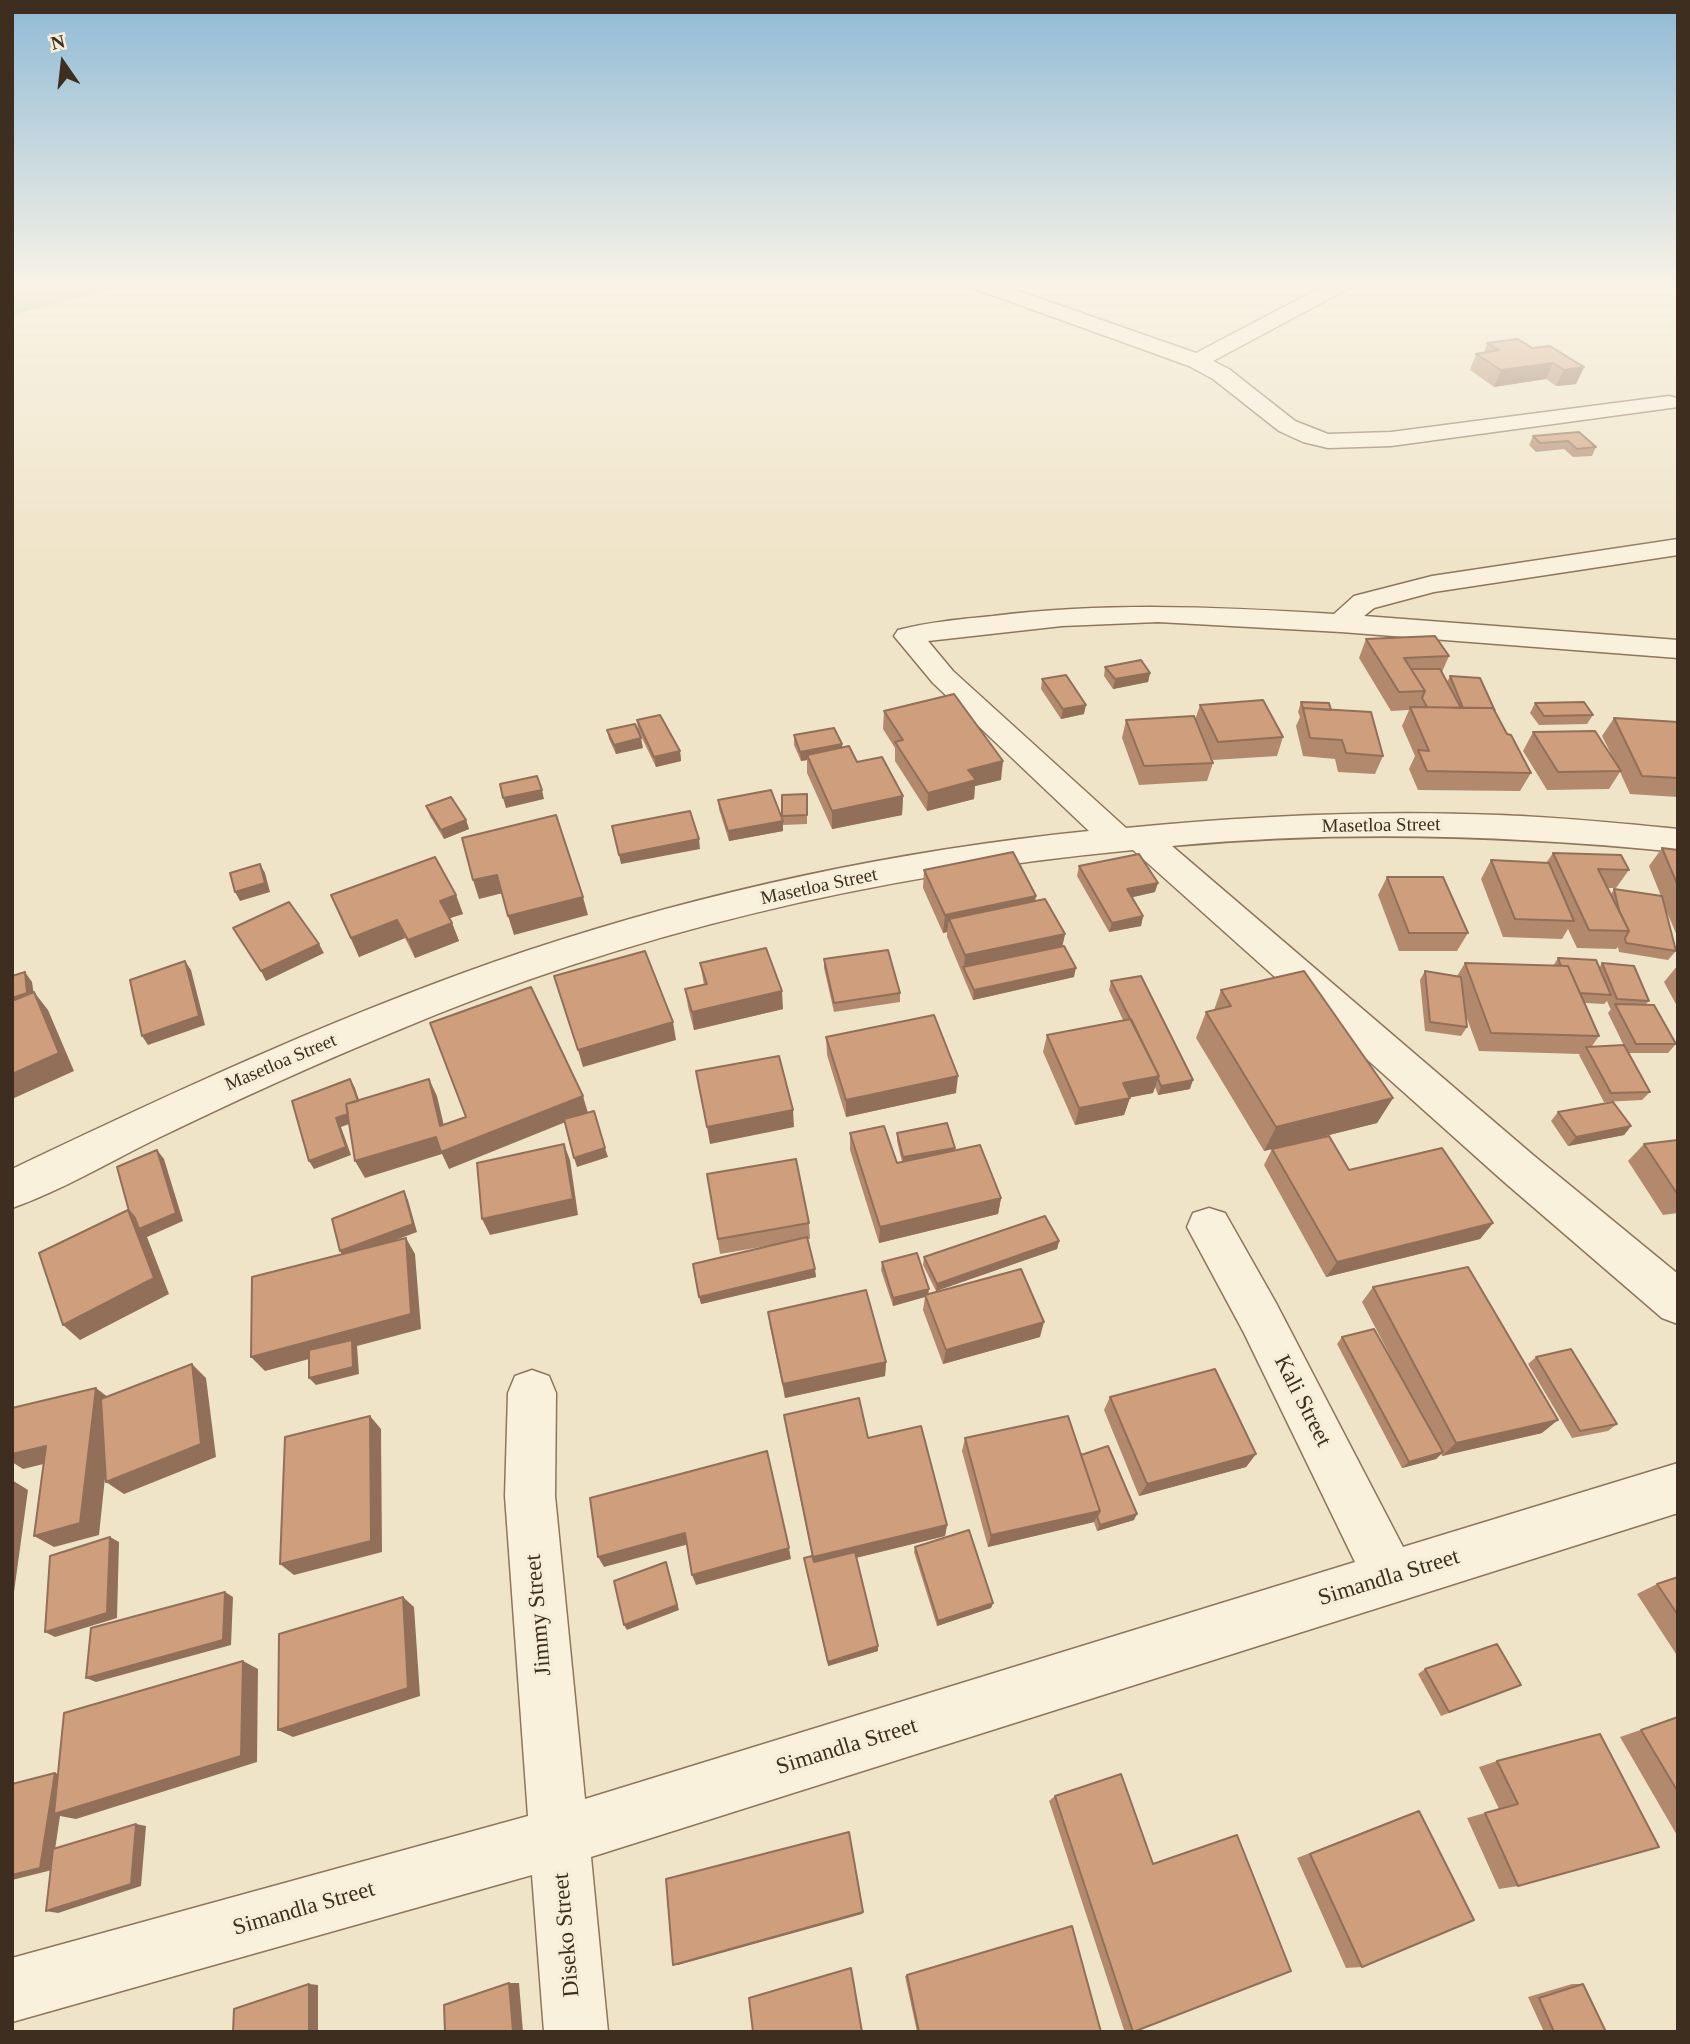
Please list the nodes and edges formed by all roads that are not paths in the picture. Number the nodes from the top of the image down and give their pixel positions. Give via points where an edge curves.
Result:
1 (1225, 377) edge
2 (1669, 402) dead end
3 (1678, 547) edge
4 (1341, 623) junction
5 (1678, 649) edge
6 (1129, 838) junction
7 (1678, 841) edge
8 (12, 1190) edge
9 (1209, 1227) dead end
10 (1678, 1303) edge
11 (532, 1393) dead end
12 (1678, 1489) edge
13 (1391, 1578) junction
14 (557, 1838) junction
15 (12, 1990) edge
16 (576, 2032) edge

1 - 2 street via 1287,426 1328,441 1391,439
3 - 4 street via 1392,593 1364,602
4 - 5 street
4 - 6 street via 1113,614 908,636 943,677
6 - 7 street, Masetloa Street via 1337,825 1475,825
6 - 8 street, Masetloa Street via 934,862 777,894 626,933 514,969 369,1025 182,1106
6 - 10 street
9 - 13 street, Kali Street
11 - 14 street, Jimmy Street via 530,1496
12 - 13 street, Simandla Street
13 - 14 street, Simandla Street
14 - 15 street, Simandla Street
14 - 16 street, Diseko Street

